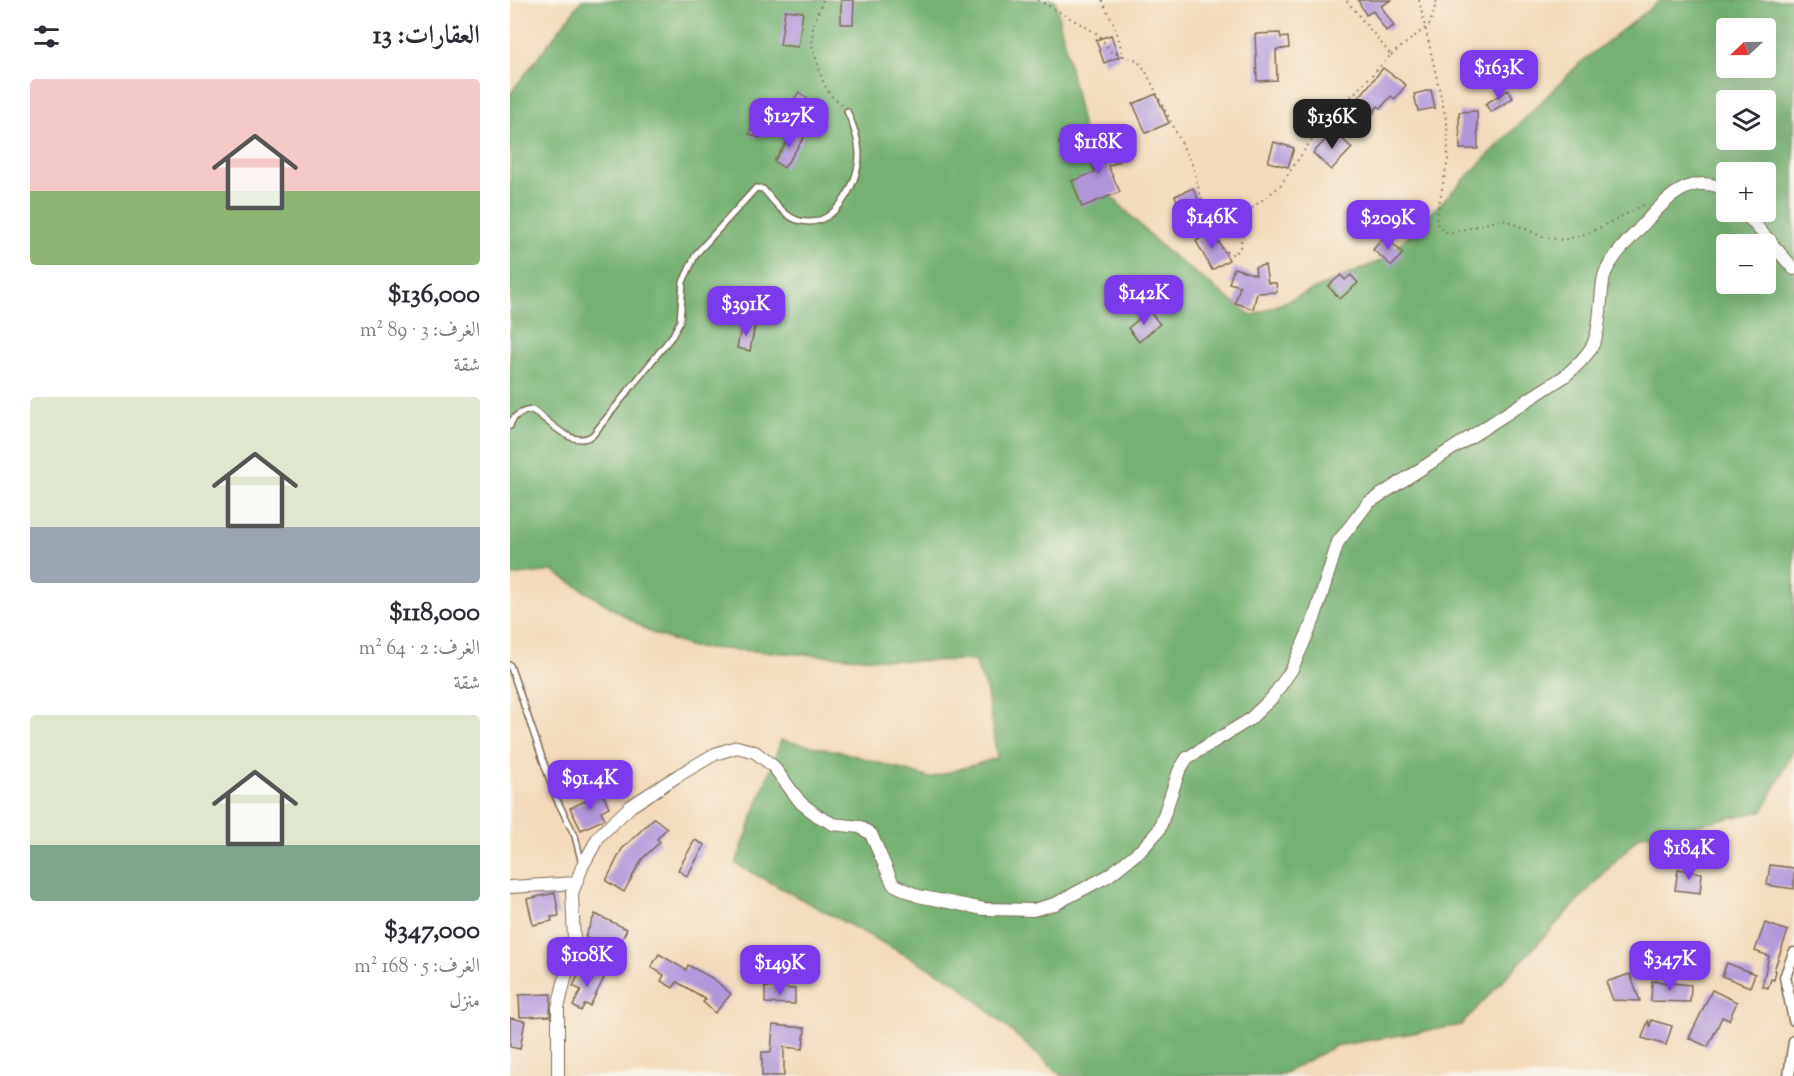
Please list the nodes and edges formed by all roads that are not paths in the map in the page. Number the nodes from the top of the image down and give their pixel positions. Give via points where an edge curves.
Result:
1 (847, 111) road end
2 (1716, 185) edge
3 (1753, 222) edge
4 (1794, 268) edge
5 (510, 426) edge
6 (510, 665) edge
7 (583, 865) junction
8 (576, 883) junction
9 (510, 887) edge
10 (1794, 953) edge
11 (1794, 1020) edge
12 (1794, 1041) edge
13 (558, 1076) edge
14 (1789, 1076) edge

1 - 5 lane via 857,137 857,172 838,207 816,220 798,220 779,208 763,189 756,188 696,254 683,282 680,321 673,335 593,435 587,439 573,438 532,410 523,411
2 - 7 street via 1690,185 1668,197 1617,253 1604,276 1597,339 1587,357 1565,376 1368,503 1338,542 1314,619 1292,669 1272,698 1249,720 1187,758 1159,830 1108,876 1055,904 1033,910 984,909 918,896 893,884 871,834 860,827 833,824 818,816 801,803 773,765 755,752 737,747 715,754 631,806 599,836
3 - 4 street
6 - 7 lane
7 - 8 street
8 - 9 street
8 - 13 street via 572,893 574,941 558,1008
10 - 11 street via 1785,977
12 - 14 street

